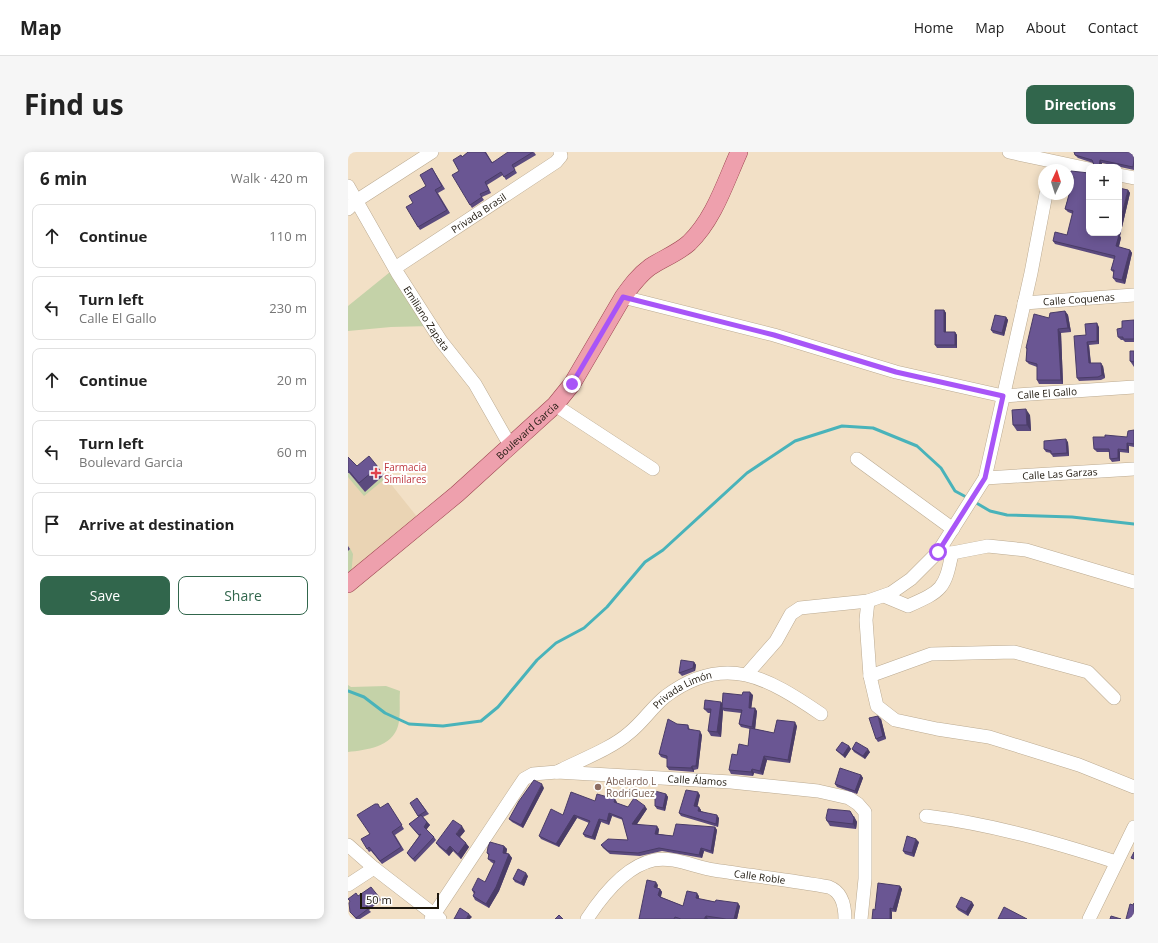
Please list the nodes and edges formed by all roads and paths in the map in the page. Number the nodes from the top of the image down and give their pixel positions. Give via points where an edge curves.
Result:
1 (432, 152) edge
2 (739, 152) edge
3 (1009, 152) edge
4 (561, 154) edge
5 (1045, 164) edge
6 (1074, 168) edge
7 (1086, 169) edge
8 (1122, 176) edge
9 (1134, 178) edge
10 (348, 186) edge
11 (1045, 200) edge
12 (352, 205) edge
13 (395, 268) junction
14 (1134, 295) edge
15 (623, 297) junction
16 (1024, 303) junction
17 (1134, 387) edge
18 (1003, 396) junction
19 (555, 405) junction
20 (511, 447) junction
21 (857, 459) dead end
22 (653, 469) dead end
23 (1134, 469) edge
24 (985, 478) junction
25 (953, 529) junction
26 (938, 552) junction
27 (952, 553) junction
28 (1134, 582) edge
29 (348, 584) edge
30 (884, 596) junction
31 (868, 601) junction
32 (748, 674) junction
33 (870, 676) junction
34 (1114, 698) dead end
35 (821, 714) dead end
36 (557, 772) junction
37 (1134, 787) edge
38 (926, 816) dead end
39 (1134, 827) edge
40 (348, 844) edge
41 (1116, 862) junction
42 (374, 868) junction
43 (348, 885) edge
44 (434, 918) edge
45 (587, 919) edge
46 (845, 919) edge
47 (861, 919) edge
48 (1089, 919) edge

1 - 12 street
2 - 15 main road, Boulevard Garcia via 715,207 699,233 687,245 641,274
3 - 5 street
4 - 13 street, Privada Brasil via 556,162
6 - 7 street
8 - 9 street
10 - 12 street, Emiliano Zapata
11 - 16 street
12 - 13 street, Emiliano Zapata
13 - 20 street, Emiliano Zapata via 441,341 475,384
14 - 16 street, Calle Coquenas
15 - 18 street, Calle El Gallo via 774,335 896,372
15 - 19 main road, Boulevard Garcia via 572,384
16 - 18 street
17 - 18 street, Calle El Gallo
18 - 24 street
19 - 20 main road, Boulevard Garcia
19 - 22 street
20 - 29 main road, Boulevard Garcia
21 - 25 street
23 - 24 street, Calle Las Garzas
24 - 25 street
25 - 26 street
26 - 27 street
26 - 30 street via 911,579
27 - 28 street via 988,546 1026,550
27 - 30 street via 947,578 934,595 908,606
30 - 31 street
31 - 32 street via 800,608 791,614 776,641 753,665
31 - 33 street via 866,620
32 - 35 street, Privada Limón via 785,689
32 - 36 street, Privada Limón via 714,674 694,679 664,698 629,734 616,743
33 - 34 street via 932,654 1014,652 1088,672
33 - 37 street via 877,706 895,720 989,737 1079,765
36 - 44 street, Calle Álamos via 533,774 524,780
36 - 47 street, Calle Álamos via 731,782 818,791 849,798 865,812 865,879
38 - 41 street via 980,825 1053,842
39 - 41 street
40 - 42 street
41 - 48 street
42 - 43 street
42 - 44 street
45 - 46 street, Calle Roble via 599,900 633,868 653,860 666,859 713,870 829,887 836,890 840,896 845,909

